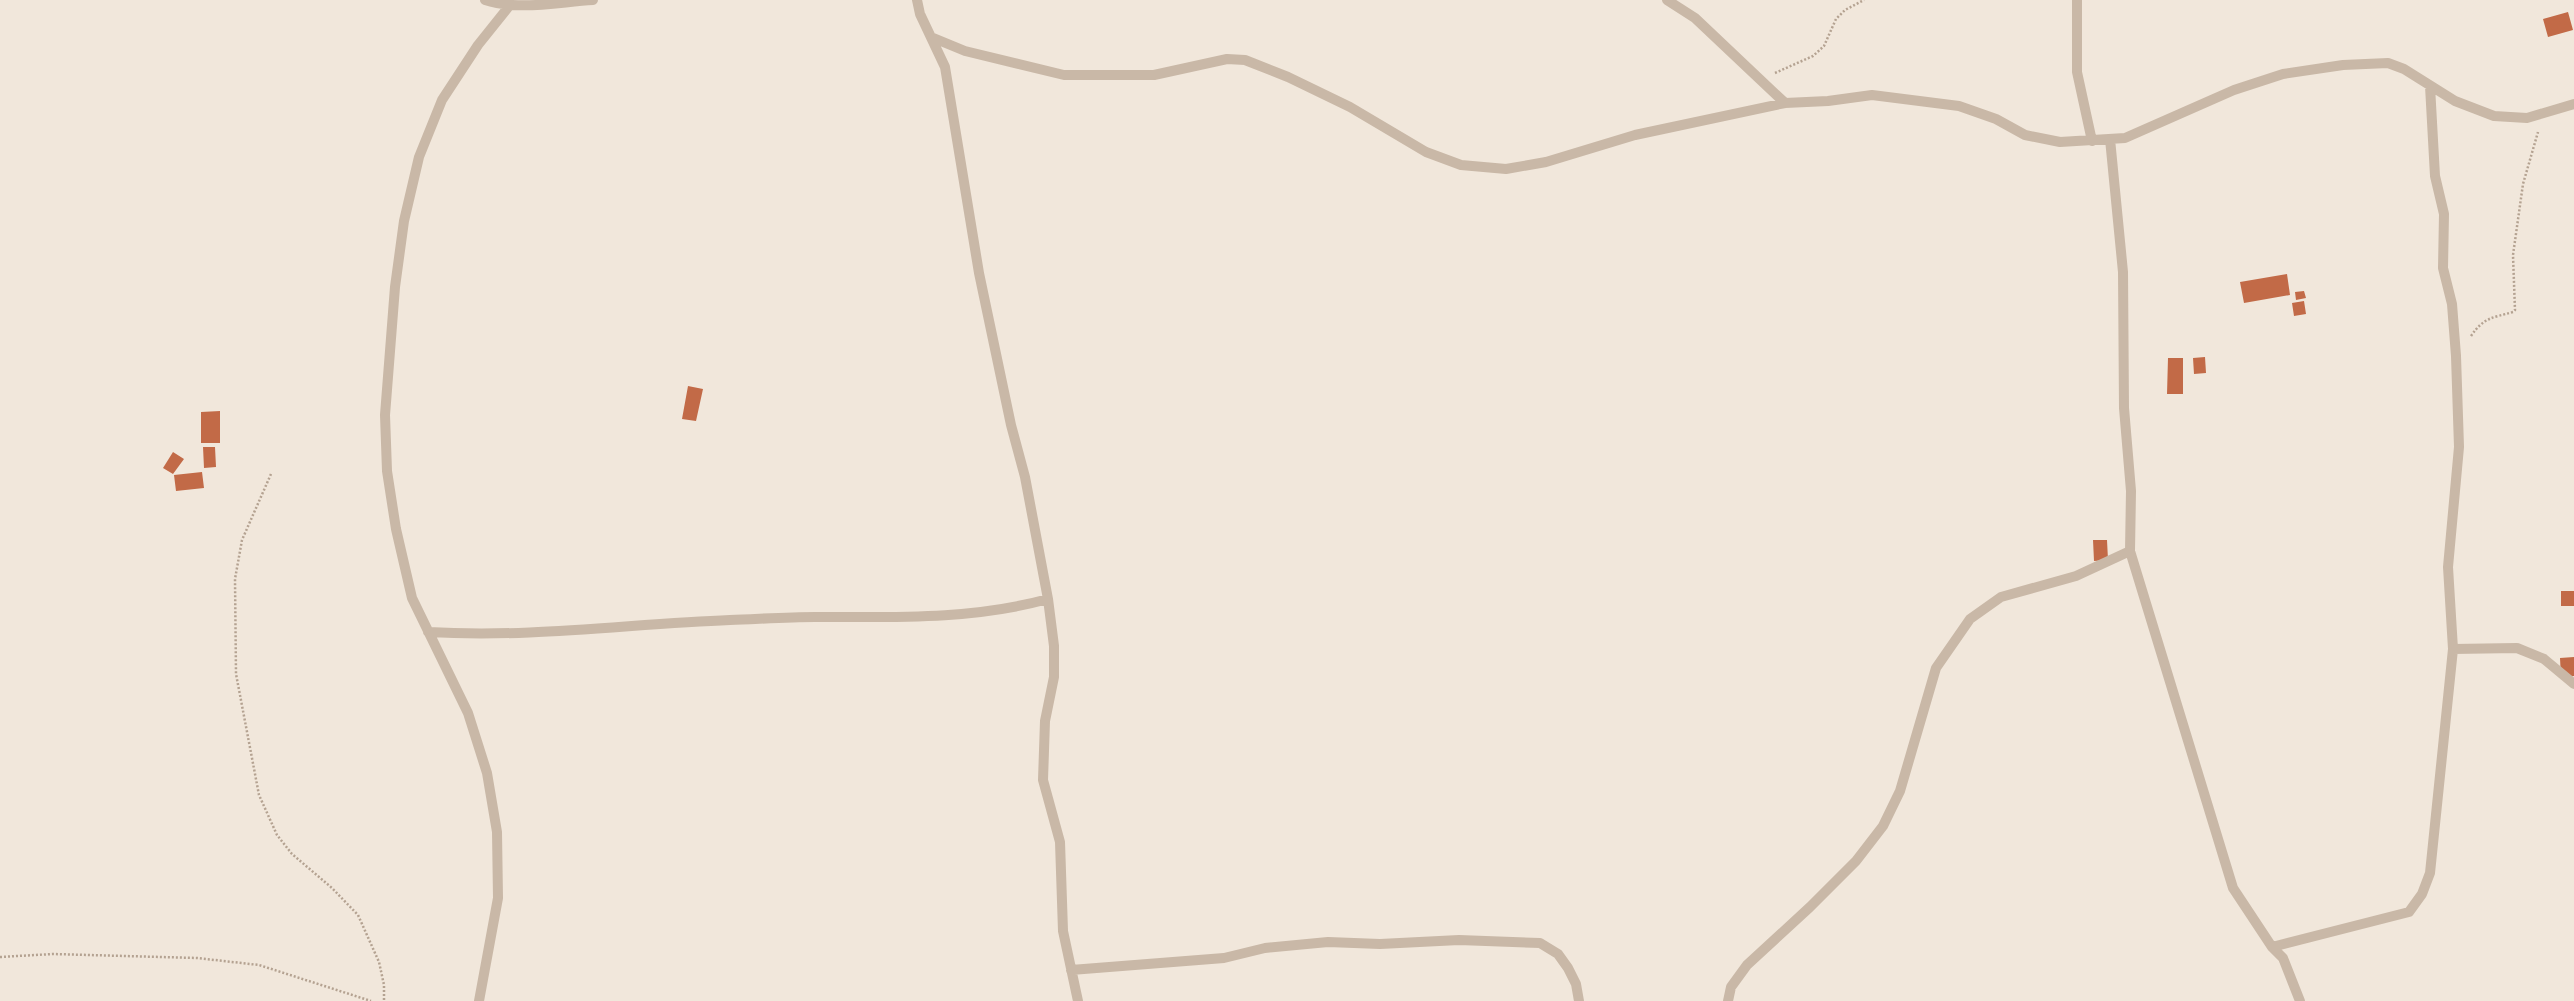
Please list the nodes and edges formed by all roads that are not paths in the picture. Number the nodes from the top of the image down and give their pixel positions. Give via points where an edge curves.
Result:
1 (485, 0) edge
2 (593, 0) edge
3 (917, 0) edge
4 (1667, 0) edge
5 (2077, 0) edge
6 (510, 5) junction
7 (931, 37) junction
8 (2430, 86) junction
9 (1785, 103) junction
10 (2574, 104) edge
11 (2110, 139) junction
12 (2092, 141) junction
13 (2130, 551) junction
14 (1048, 599) junction
15 (428, 632) junction
16 (2453, 649) junction
17 (2574, 684) edge
18 (2272, 946) junction
19 (1071, 970) junction
20 (479, 1001) edge
21 (1078, 1001) edge
22 (1579, 1001) edge
23 (1728, 1001) edge
24 (2300, 1001) edge

1 - 6 street
2 - 6 street
3 - 7 street via 920,14
4 - 9 street via 1695,18
5 - 12 street via 2077,72
6 - 15 street via 478,45 439,107 419,157 404,221 395,287 385,415 387,472 396,529 412,598
7 - 9 street via 965,51 1064,75 1154,75 1227,59 1245,60 1288,77 1350,107 1426,152 1461,165 1506,169 1546,162 1635,135
7 - 14 street via 945,67 980,273 1011,425 1025,477
8 - 10 street via 2455,101 2494,116 2527,118
8 - 11 street via 2404,69 2388,63 2343,65 2283,74 2234,90 2125,138
8 - 16 street via 2435,176 2444,214 2443,268 2452,304 2456,356 2458,447 2448,567
9 - 12 street via 1872,95 1919,100 1959,106 1996,120 2025,135 2060,142
11 - 12 street
11 - 13 street via 2123,272 2124,408 2131,491
13 - 18 street via 2233,888
13 - 23 street via 2076,576 2001,596 1970,619 1936,668 1900,791 1883,826 1856,860 1816,902 1746,965 1731,987
14 - 15 street via 1011,607 916,617 813,617 688,622 526,634
14 - 19 street via 1054,646 1054,677 1045,721 1043,780 1060,842 1064,931
15 - 20 street via 468,713 487,772 497,832 498,898
16 - 17 street via 2517,648 2544,659
16 - 18 street via 2430,873 2422,894 2410,912
18 - 24 street via 2283,958
19 - 21 street
19 - 22 street via 1224,958 1264,948 1328,942 1380,944 1459,940 1540,943 1558,954 1568,968 1576,984

